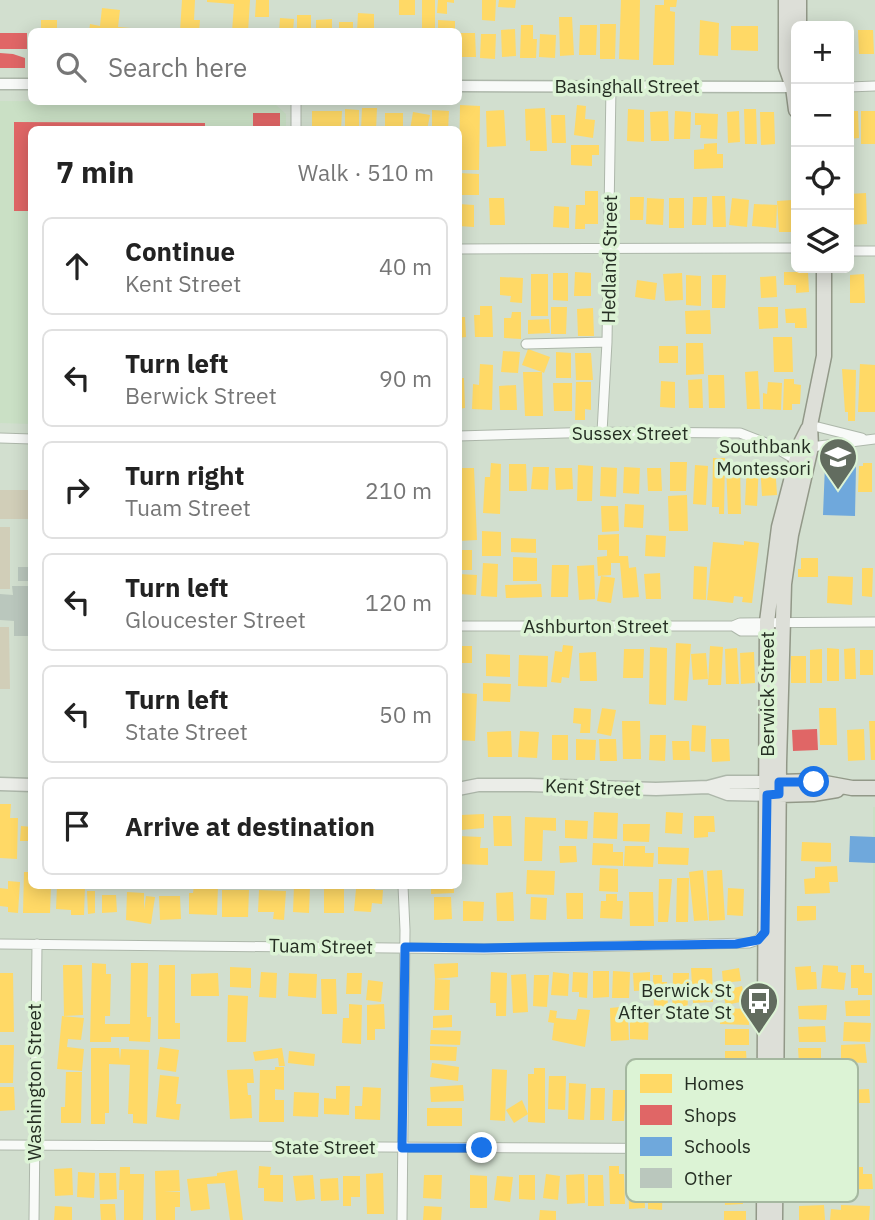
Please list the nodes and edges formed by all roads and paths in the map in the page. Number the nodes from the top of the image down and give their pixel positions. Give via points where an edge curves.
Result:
1 (786, 0) edge
2 (799, 0) edge
3 (799, 21) edge
4 (791, 76) edge
5 (0, 84) edge
6 (28, 84) edge
7 (791, 84) edge
8 (462, 86) edge
9 (611, 86) junction
10 (875, 86) edge
11 (854, 87) edge
12 (296, 105) edge
13 (296, 126) edge
14 (791, 248) edge
15 (462, 249) edge
16 (608, 250) junction
17 (854, 251) edge
18 (875, 251) edge
19 (824, 273) edge
20 (607, 342) junction
21 (526, 344) dead end
22 (810, 425) junction
23 (602, 432) junction
24 (462, 436) edge
25 (0, 438) edge
26 (28, 439) edge
27 (871, 439) edge
28 (810, 447) junction
29 (796, 460) junction
30 (875, 622) edge
31 (462, 626) edge
32 (772, 626) junction
33 (462, 783) edge
34 (0, 784) edge
35 (28, 785) edge
36 (478, 785) junction
37 (462, 788) edge
38 (773, 788) junction
39 (875, 788) edge
40 (403, 889) edge
41 (765, 932) junction
42 (0, 944) edge
43 (37, 944) junction
44 (405, 947) junction
45 (768, 1059) edge
46 (771, 1059) edge
47 (0, 1145) edge
48 (33, 1145) junction
49 (402, 1148) junction
50 (626, 1149) edge
51 (766, 1202) edge
52 (774, 1202) edge
53 (34, 1220) edge
54 (402, 1220) edge
55 (764, 1220) edge
56 (775, 1220) edge

1 - 4 main road via 786,67
2 - 3 main road
5 - 6 street
7 - 9 street, Basinghall Street
8 - 9 street, Basinghall Street
9 - 16 street, Hedland Street
10 - 11 street
12 - 13 street
14 - 16 street
15 - 16 street
16 - 20 street, Hedland Street
17 - 18 street
19 - 22 main road, Berwick Street via 824,356
20 - 21 street
20 - 23 street, Hedland Street
22 - 27 street
22 - 28 main road, Berwick Street
22 - 29 main road, Berwick Street
23 - 24 street, Sussex Street
23 - 29 street, Sussex Street via 740,433
25 - 26 street
27 - 28 street
28 - 32 main road, Berwick Street
29 - 32 main road, Berwick Street via 773,559
30 - 32 street, Ashburton Street
31 - 32 street, Ashburton Street via 733,626 741,631
32 - 38 main road, Berwick Street
33 - 36 main road, Kent Street
34 - 35 main road
36 - 37 main road, Kent Street
36 - 38 main road, Kent Street via 708,787 729,794
38 - 39 main road, Kent Street via 814,782
38 - 41 main road, Berwick Street
38 - 46 main road, Berwick Street
40 - 44 street
41 - 44 street, Tuam Street via 758,940 736,944
41 - 45 main road, Berwick Street
42 - 43 street, Tuam Street
43 - 44 street, Tuam Street
43 - 48 street, Washington Street
44 - 49 street
47 - 48 street, State Street
48 - 49 street, State Street
48 - 53 street, Washington Street
49 - 50 street, State Street
49 - 54 street
51 - 55 main road, Berwick Street
52 - 56 main road, Berwick Street

